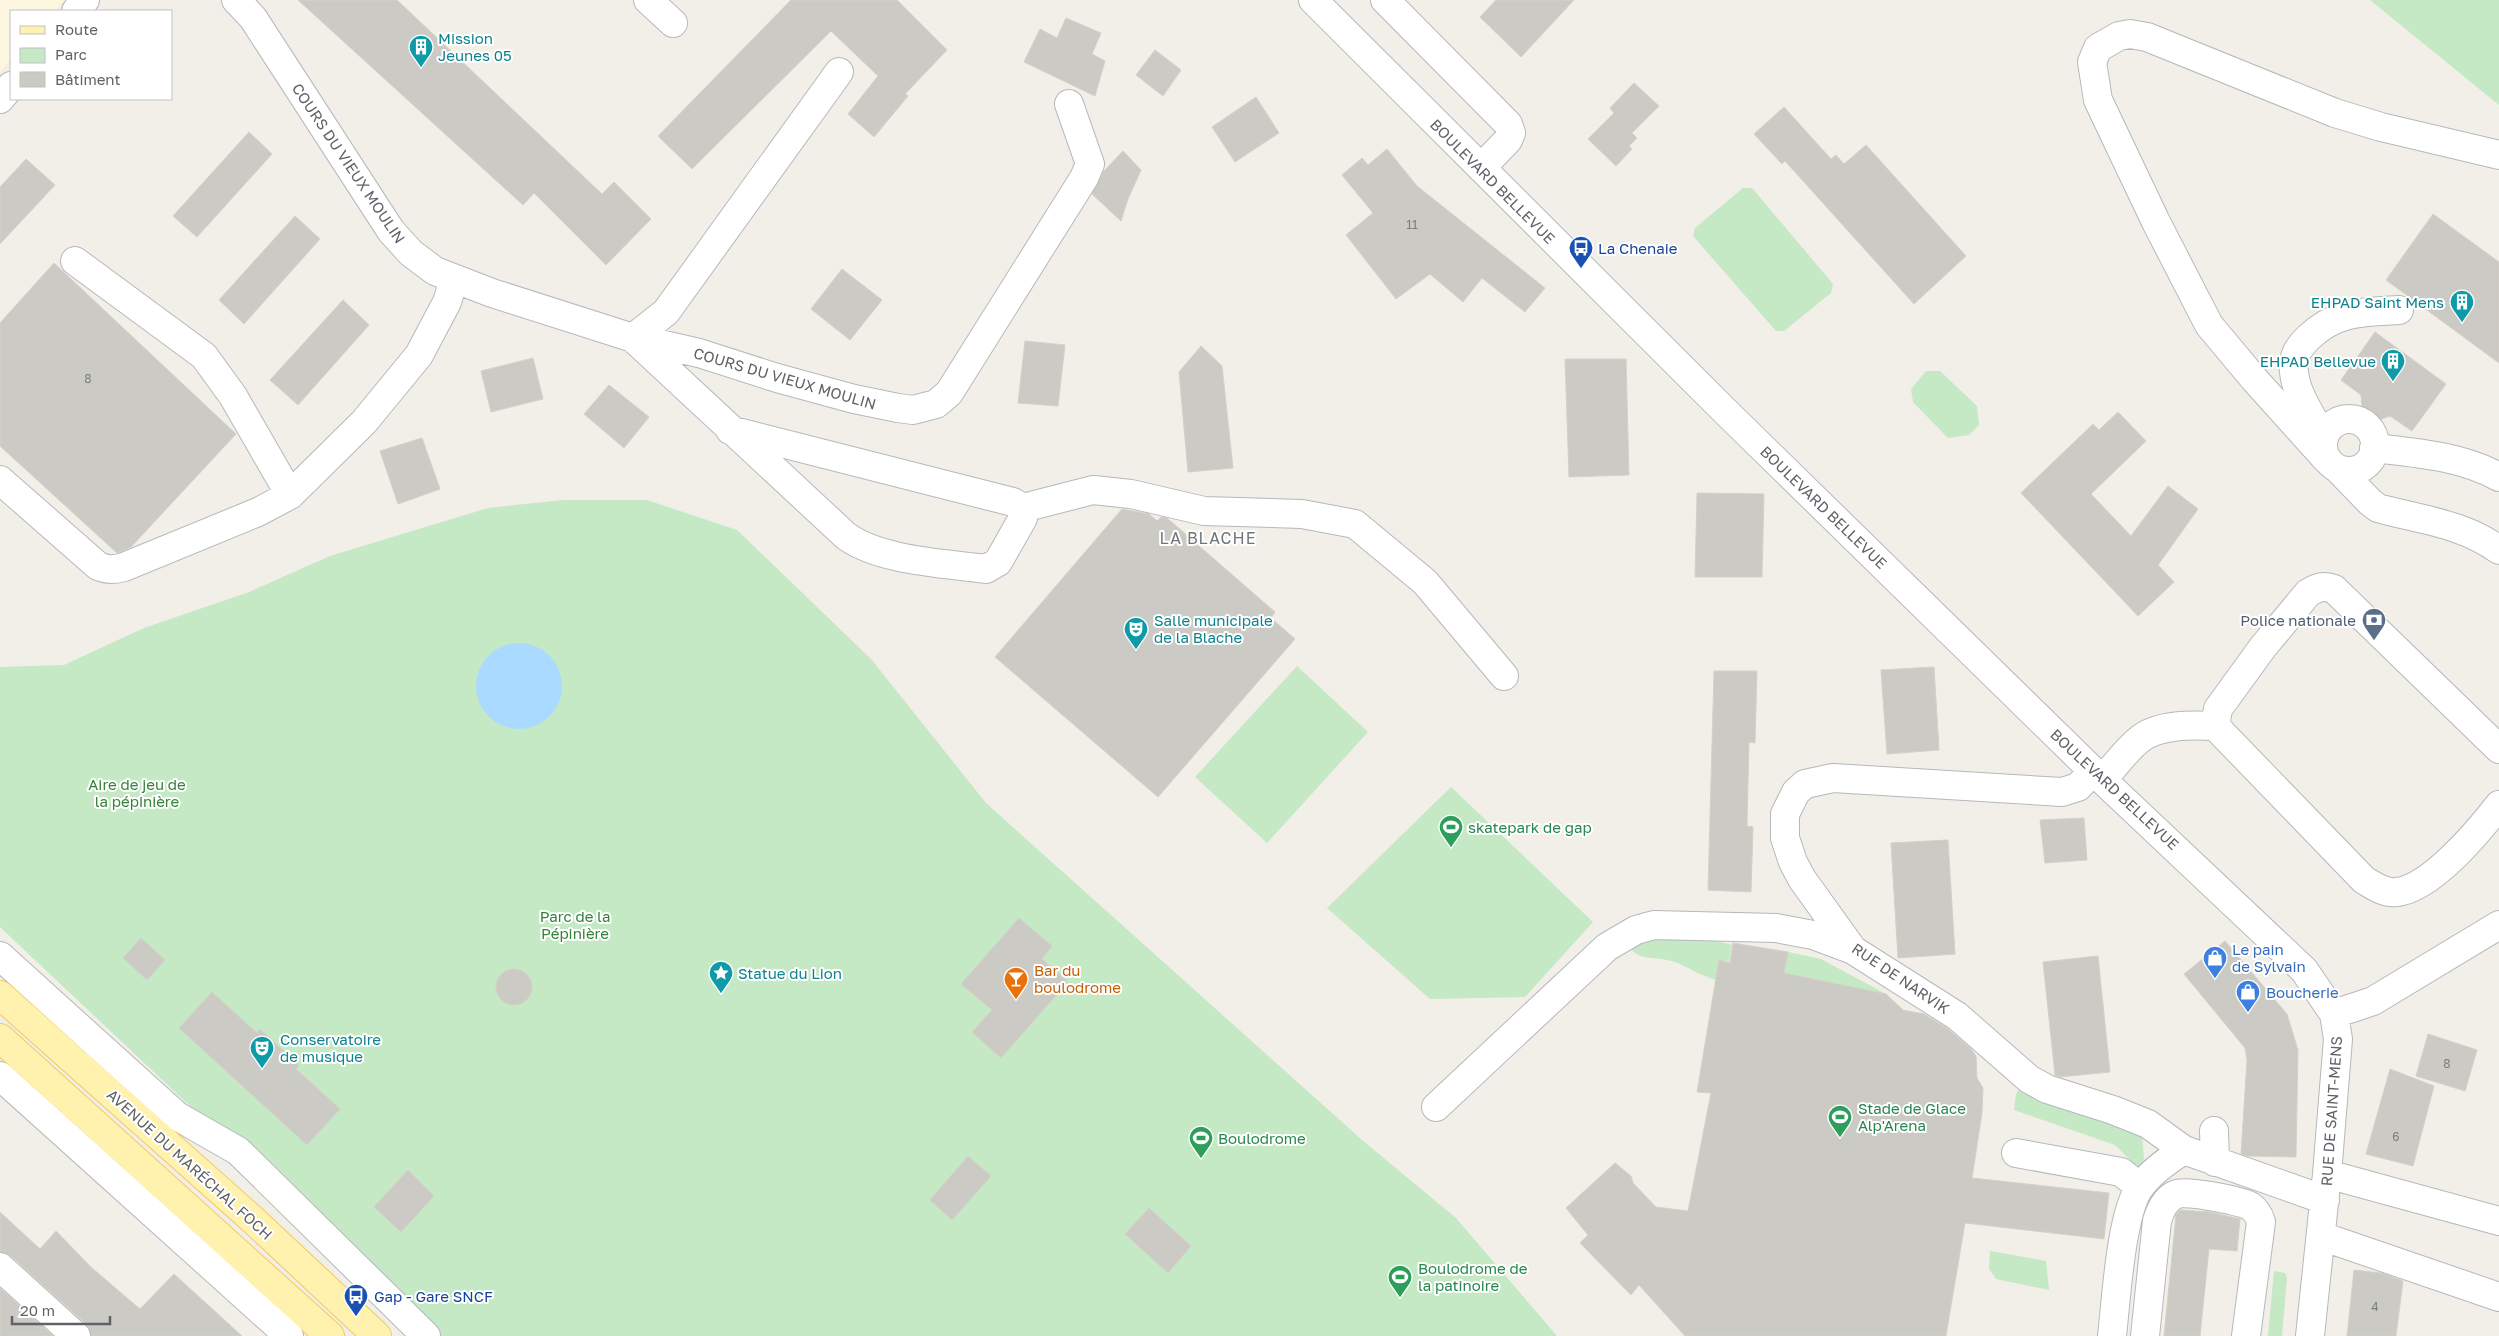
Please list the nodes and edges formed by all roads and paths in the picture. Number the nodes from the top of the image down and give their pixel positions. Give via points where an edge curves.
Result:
1 (85, 0) edge
2 (236, 0) edge
3 (648, 0) edge
4 (1313, 0) edge
5 (1385, 0) edge
6 (77, 10) edge
7 (672, 23) dead end
8 (839, 72) dead end
9 (10, 87) edge
10 (0, 99) edge
11 (1069, 104) dead end
12 (2499, 155) edge
13 (1480, 168) junction
14 (75, 261) dead end
15 (454, 280) junction
16 (2399, 310) dead end
17 (633, 338) junction
18 (730, 430) junction
19 (2374, 448) junction
20 (2330, 456) junction
21 (2499, 477) edge
22 (0, 480) edge
23 (290, 495) junction
24 (1023, 508) junction
25 (2499, 550) edge
26 (1504, 676) dead end
27 (2215, 726) junction
28 (2499, 749) edge
29 (2098, 775) junction
30 (2499, 805) edge
31 (2499, 925) edge
32 (1853, 950) junction
33 (0, 956) edge
34 (0, 995) edge
35 (2334, 1014) junction
36 (0, 1038) edge
37 (54, 1043) junction
38 (32, 1067) junction
39 (4, 1088) edge
40 (1436, 1107) dead end
41 (2214, 1131) dead end
42 (2184, 1150) junction
43 (2016, 1153) dead end
44 (2215, 1162) junction
45 (2327, 1174) junction
46 (2140, 1187) junction
47 (2324, 1200) junction
48 (2499, 1221) edge
49 (2321, 1236) junction
50 (0, 1267) edge
51 (2499, 1297) edge
52 (404, 1324) edge
53 (76, 1336) edge
54 (289, 1336) edge
55 (330, 1336) edge
56 (377, 1336) edge
57 (426, 1336) edge
58 (2112, 1336) edge
59 (2145, 1336) edge
60 (2246, 1336) edge
61 (2310, 1336) edge

1 - 6 street
2 - 15 street, COURS DU VIEUX MOULIN via 253,18 392,231 411,253
3 - 7 street
4 - 13 street, BOULEVARD BELLEVUE
5 - 13 street via 1508,124 1511,132 1508,140
8 - 17 street via 666,312
9 - 10 street
11 - 17 street, COURS DU VIEUX MOULIN via 1090,164 1084,178 948,394 936,404 914,410 854,399 699,353
12 - 20 street via 2335,113 2146,37 2119,36 2098,48 2092,62 2098,100 2209,325 2255,380
13 - 29 street, BOULEVARD BELLEVUE
14 - 23 street via 204,356 232,396
15 - 17 street, COURS DU VIEUX MOULIN
15 - 23 street via 447,302 419,355 364,422
16 - 20 street via 2358,312 2329,321 2299,348 2294,357 2293,371 2298,388
17 - 18 street, COURS DU VIEUX MOULIN
18 - 24 street via 1014,502
18 - 24 street, COURS DU VIEUX MOULIN via 846,536 874,551 986,569 998,562 1023,518
19 - 20 street via 2363,468 2347,472
19 - 20 street via 2368,428 2353,420 2336,423 2328,428
19 - 21 street via 2438,456
20 - 25 street via 2378,508 2452,525 2486,540
22 - 23 street via 98,566 115,570 258,512
24 - 26 street via 1093,490 1132,494 1204,511 1302,514 1354,524 1425,582
27 - 28 street via 2218,709 2263,647 2308,593 2327,586 2334,589
27 - 29 street, RUE DE NARVIK via 2188,725 2164,729 2141,738
27 - 30 street via 2364,880 2388,892 2412,887 2434,873
29 - 32 street, RUE DE NARVIK via 2062,792 1833,778 1805,784 1789,803 1784,828 1786,843 1802,879
29 - 35 street, BOULEVARD BELLEVUE via 2304,970
31 - 35 street, RUE DE SAINT-MENS via 2373,1002
32 - 40 street via 1813,935 1776,928 1654,925 1636,930 1601,953
32 - 42 street, RUE DE NARVIK via 1957,1016 2029,1079 2047,1089 2148,1124
33 - 52 street via 178,1116 238,1150
34 - 37 main road, AVENUE DU MARÉCHAL FOCH
35 - 45 street, RUE DE SAINT-MENS via 2338,1039 2337,1069
36 - 38 main road
37 - 38 street
37 - 56 main road, AVENUE DU MARÉCHAL FOCH via 252,1219
38 - 39 street
38 - 55 main road
39 - 54 street
41 - 44 street
42 - 44 street, RUE DE NARVIK
42 - 46 street via 2166,1161
43 - 46 street via 2121,1172
44 - 47 street, RUE DE NARVIK
45 - 47 street, RUE DE SAINT-MENS
45 - 48 street
46 - 58 street via 2126,1226
47 - 49 street, RUE DE SAINT-MENS
49 - 51 street
49 - 61 street, RUE DE SAINT-MENS
50 - 53 street
52 - 57 street
59 - 60 street via 2156,1221 2161,1208 2177,1194 2192,1193 2249,1205 2258,1213 2261,1222

